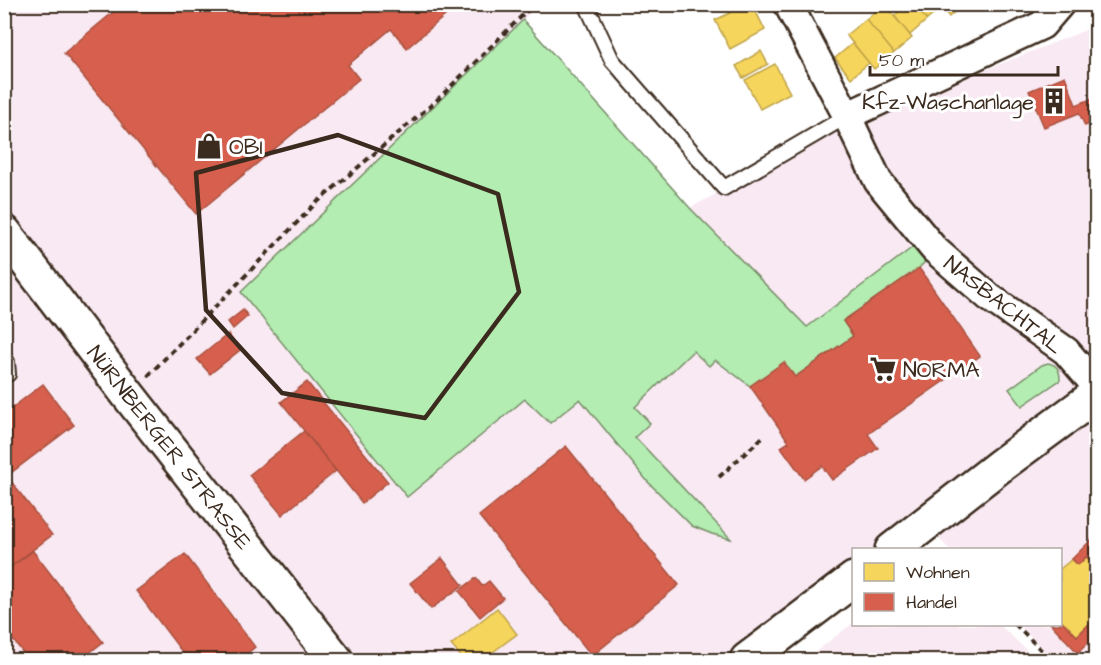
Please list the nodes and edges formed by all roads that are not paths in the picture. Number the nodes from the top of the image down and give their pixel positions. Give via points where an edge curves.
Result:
1 (586, 4) edge
2 (788, 4) edge
3 (1060, 4) edge
4 (847, 116) junction
5 (4, 232) edge
6 (4, 358) edge
7 (4, 376) edge
8 (1096, 386) edge
9 (1096, 395) edge
10 (893, 548) edge
11 (852, 581) edge
12 (336, 660) edge
13 (747, 660) edge

1 - 4 lane via 612,60 724,188
2 - 4 street, NASBACHTAL
3 - 4 street via 1042,25
4 - 8 street, NASBACHTAL via 878,181 934,249 989,297 1066,351
5 - 12 main road, NÜRNBERGER STRASSE
6 - 7 lane via 8,374
9 - 10 main road
11 - 13 main road

